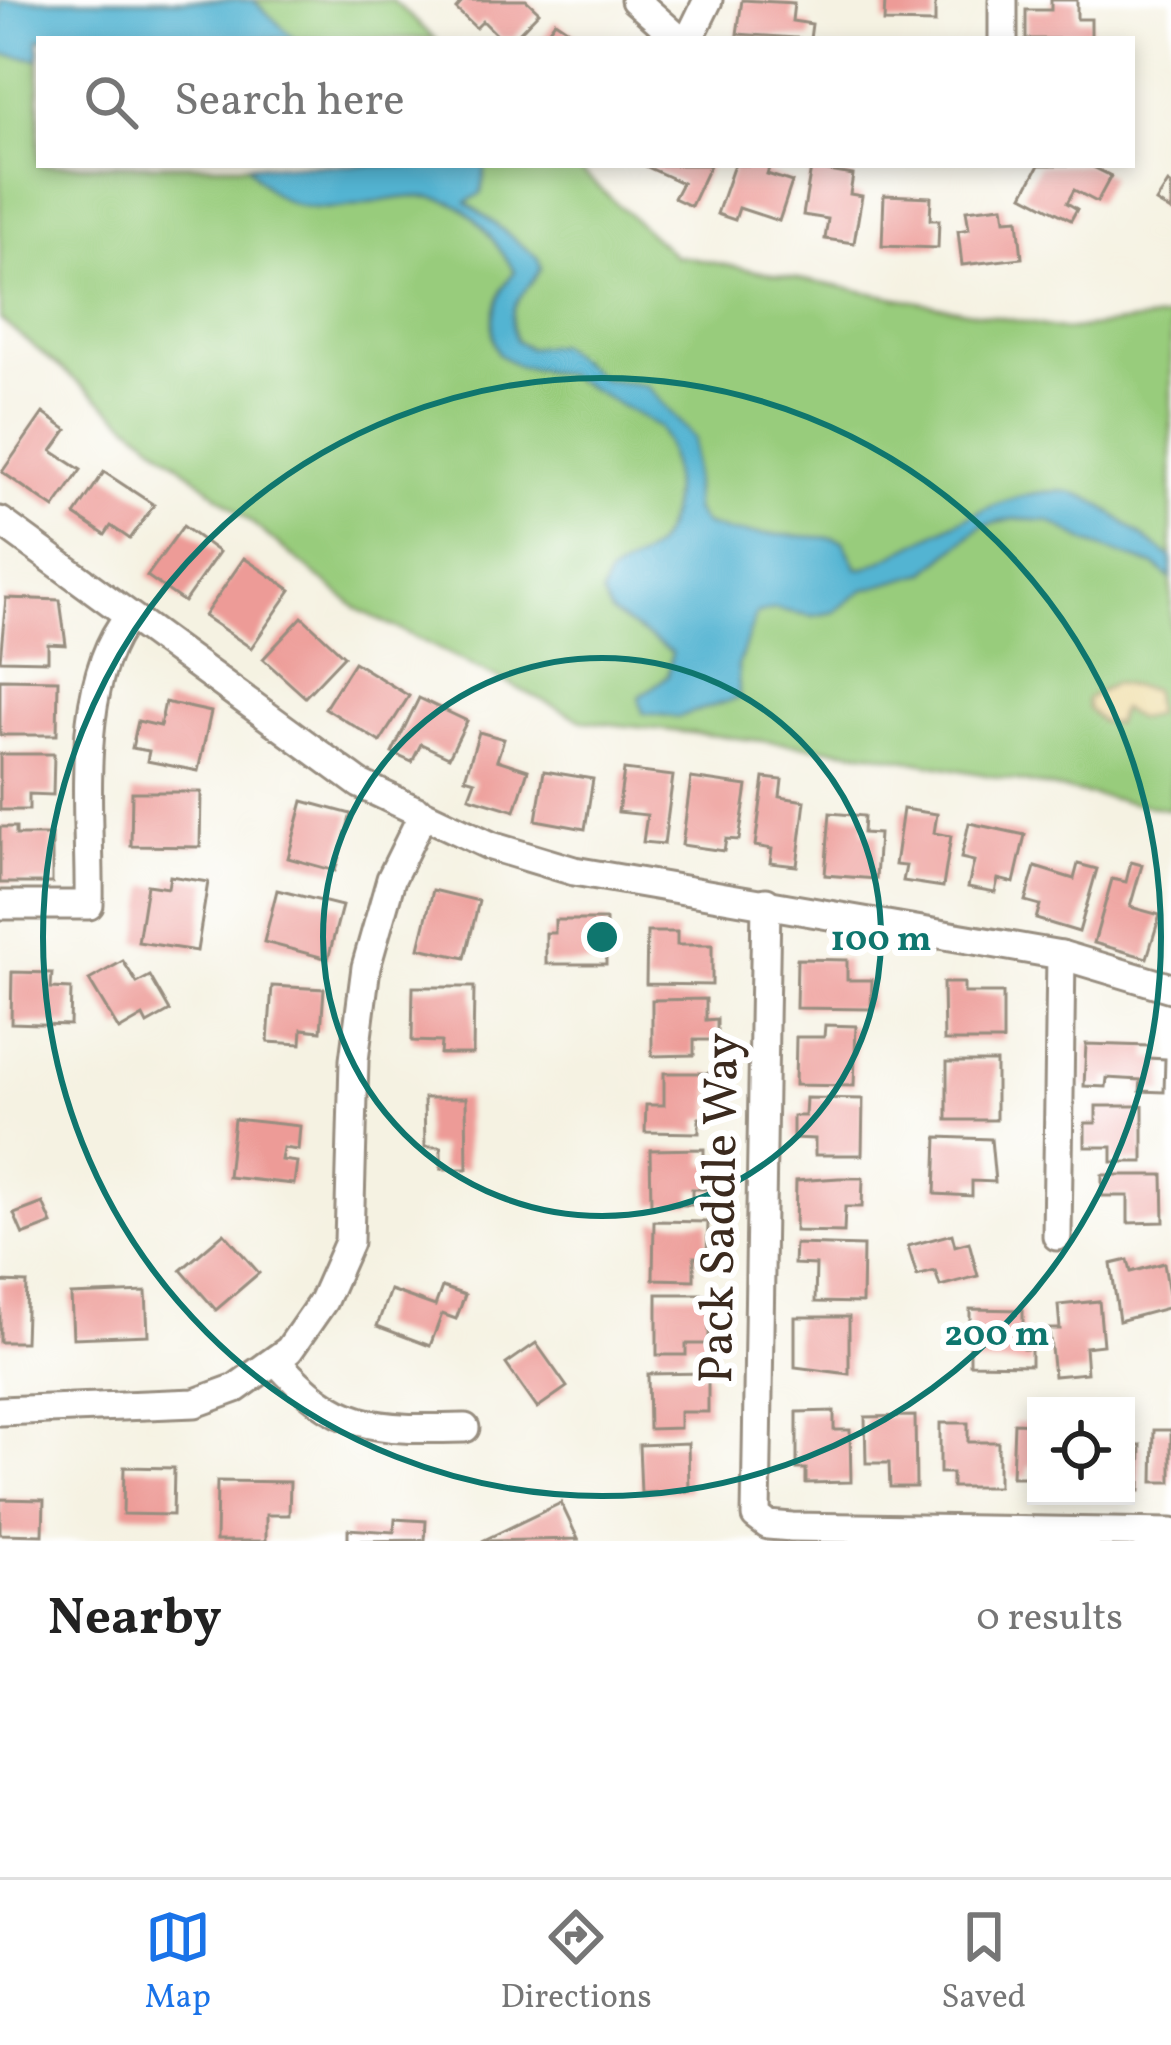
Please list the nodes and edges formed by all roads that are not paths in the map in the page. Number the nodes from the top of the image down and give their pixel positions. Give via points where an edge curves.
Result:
1 (635, 0) edge
2 (708, 0) edge
3 (1003, 0) edge
4 (677, 36) edge
5 (690, 36) edge
6 (1003, 36) edge
7 (0, 521) edge
8 (129, 616) junction
9 (422, 816) junction
10 (766, 902) junction
11 (0, 905) edge
12 (1061, 955) junction
13 (1171, 988) edge
14 (1057, 1236) dead end
15 (276, 1361) junction
16 (0, 1411) edge
17 (465, 1428) dead end
18 (1171, 1533) edge

1 - 4 street
2 - 5 street
3 - 6 street
7 - 8 street
8 - 9 street via 360,784
8 - 11 street via 95,680 89,905
9 - 10 street via 574,871
9 - 15 street via 391,879 366,967 354,1060 349,1242 323,1301
10 - 12 street
10 - 18 street, Pack Saddle Way via 756,1516 792,1527
12 - 13 street
12 - 14 street
15 - 16 street via 195,1403
15 - 17 street via 321,1406 351,1422

